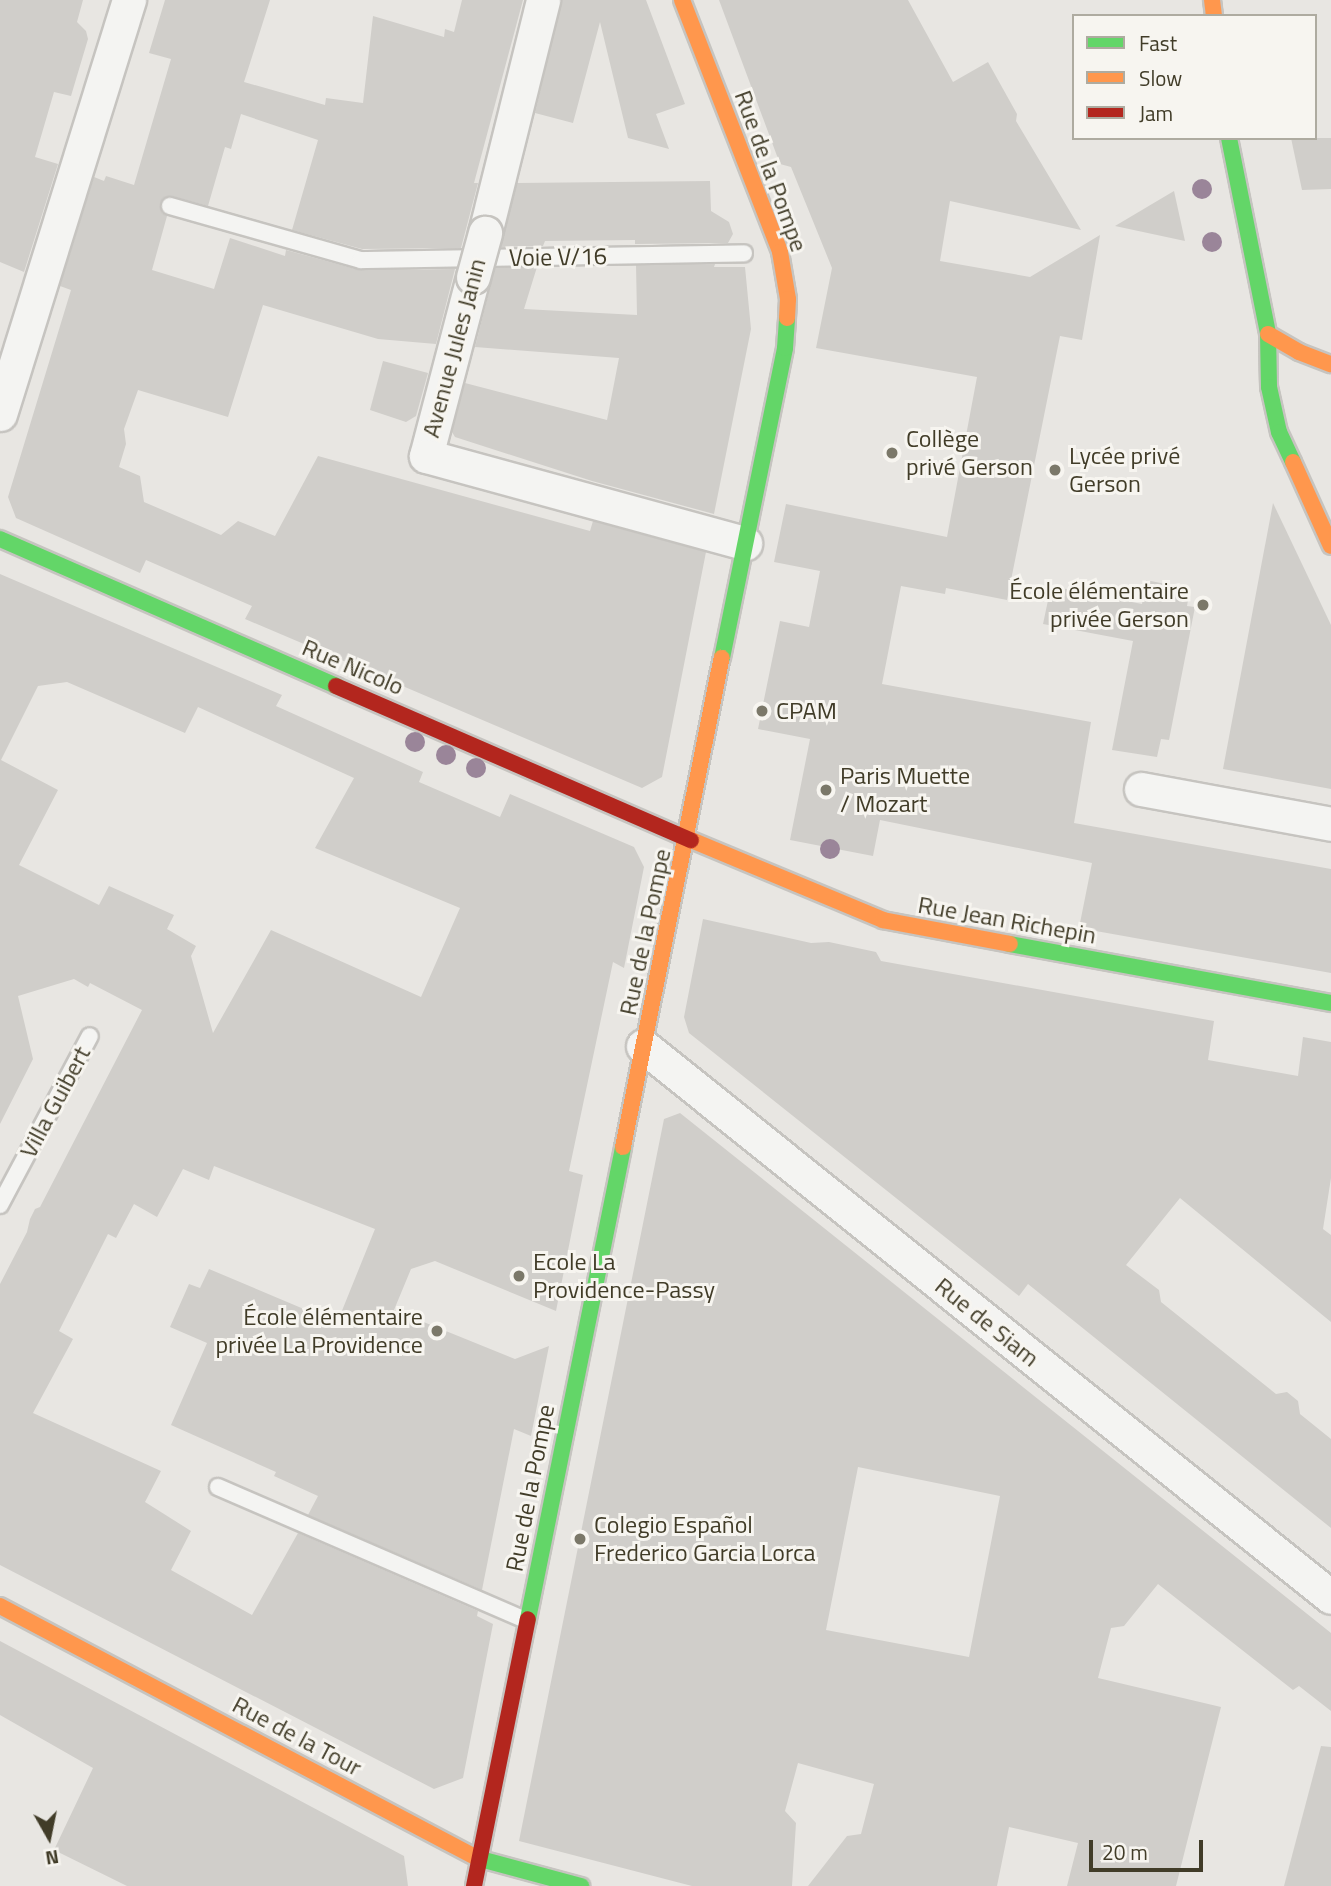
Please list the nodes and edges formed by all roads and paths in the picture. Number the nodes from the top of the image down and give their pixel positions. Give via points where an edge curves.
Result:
1 (129, 0) edge
2 (543, 0) edge
3 (682, 0) edge
4 (1229, 140) edge
5 (170, 206) dead end
6 (744, 253) dead end
7 (1268, 334) junction
8 (1331, 364) edge
9 (0, 414) edge
10 (0, 539) edge
11 (745, 543) junction
12 (1331, 546) edge
13 (1141, 789) dead end
14 (1331, 824) edge
15 (688, 839) junction
16 (1331, 1003) edge
17 (90, 1036) dead end
18 (643, 1046) junction
19 (0, 1205) edge
20 (218, 1487) dead end
21 (1331, 1597) edge
22 (0, 1606) edge
23 (527, 1622) junction
24 (479, 1859) junction
25 (474, 1886) edge
26 (581, 1886) edge

1 - 9 street
2 - 11 street, Avenue Jules Janin, bridge via 426,456
3 - 11 street, Rue de la Pompe via 780,252 788,299 785,348
4 - 7 street
5 - 6 lane, Voie V/16 via 361,261
7 - 8 street
7 - 12 street via 1269,387 1279,432
10 - 15 street, Rue Nicolo
11 - 15 street, Rue de la Pompe
13 - 14 street
15 - 16 street, Rue Jean Richepin via 883,920
15 - 18 street, Rue de la Pompe
17 - 19 lane, Villa Guibert
18 - 21 street, Rue de Siam
18 - 23 street, Rue de la Pompe
20 - 23 lane
22 - 24 street, Rue de la Tour
23 - 24 street, Rue de la Pompe
24 - 25 street, Rue de la Pompe
24 - 26 street, Rue de la Tour

